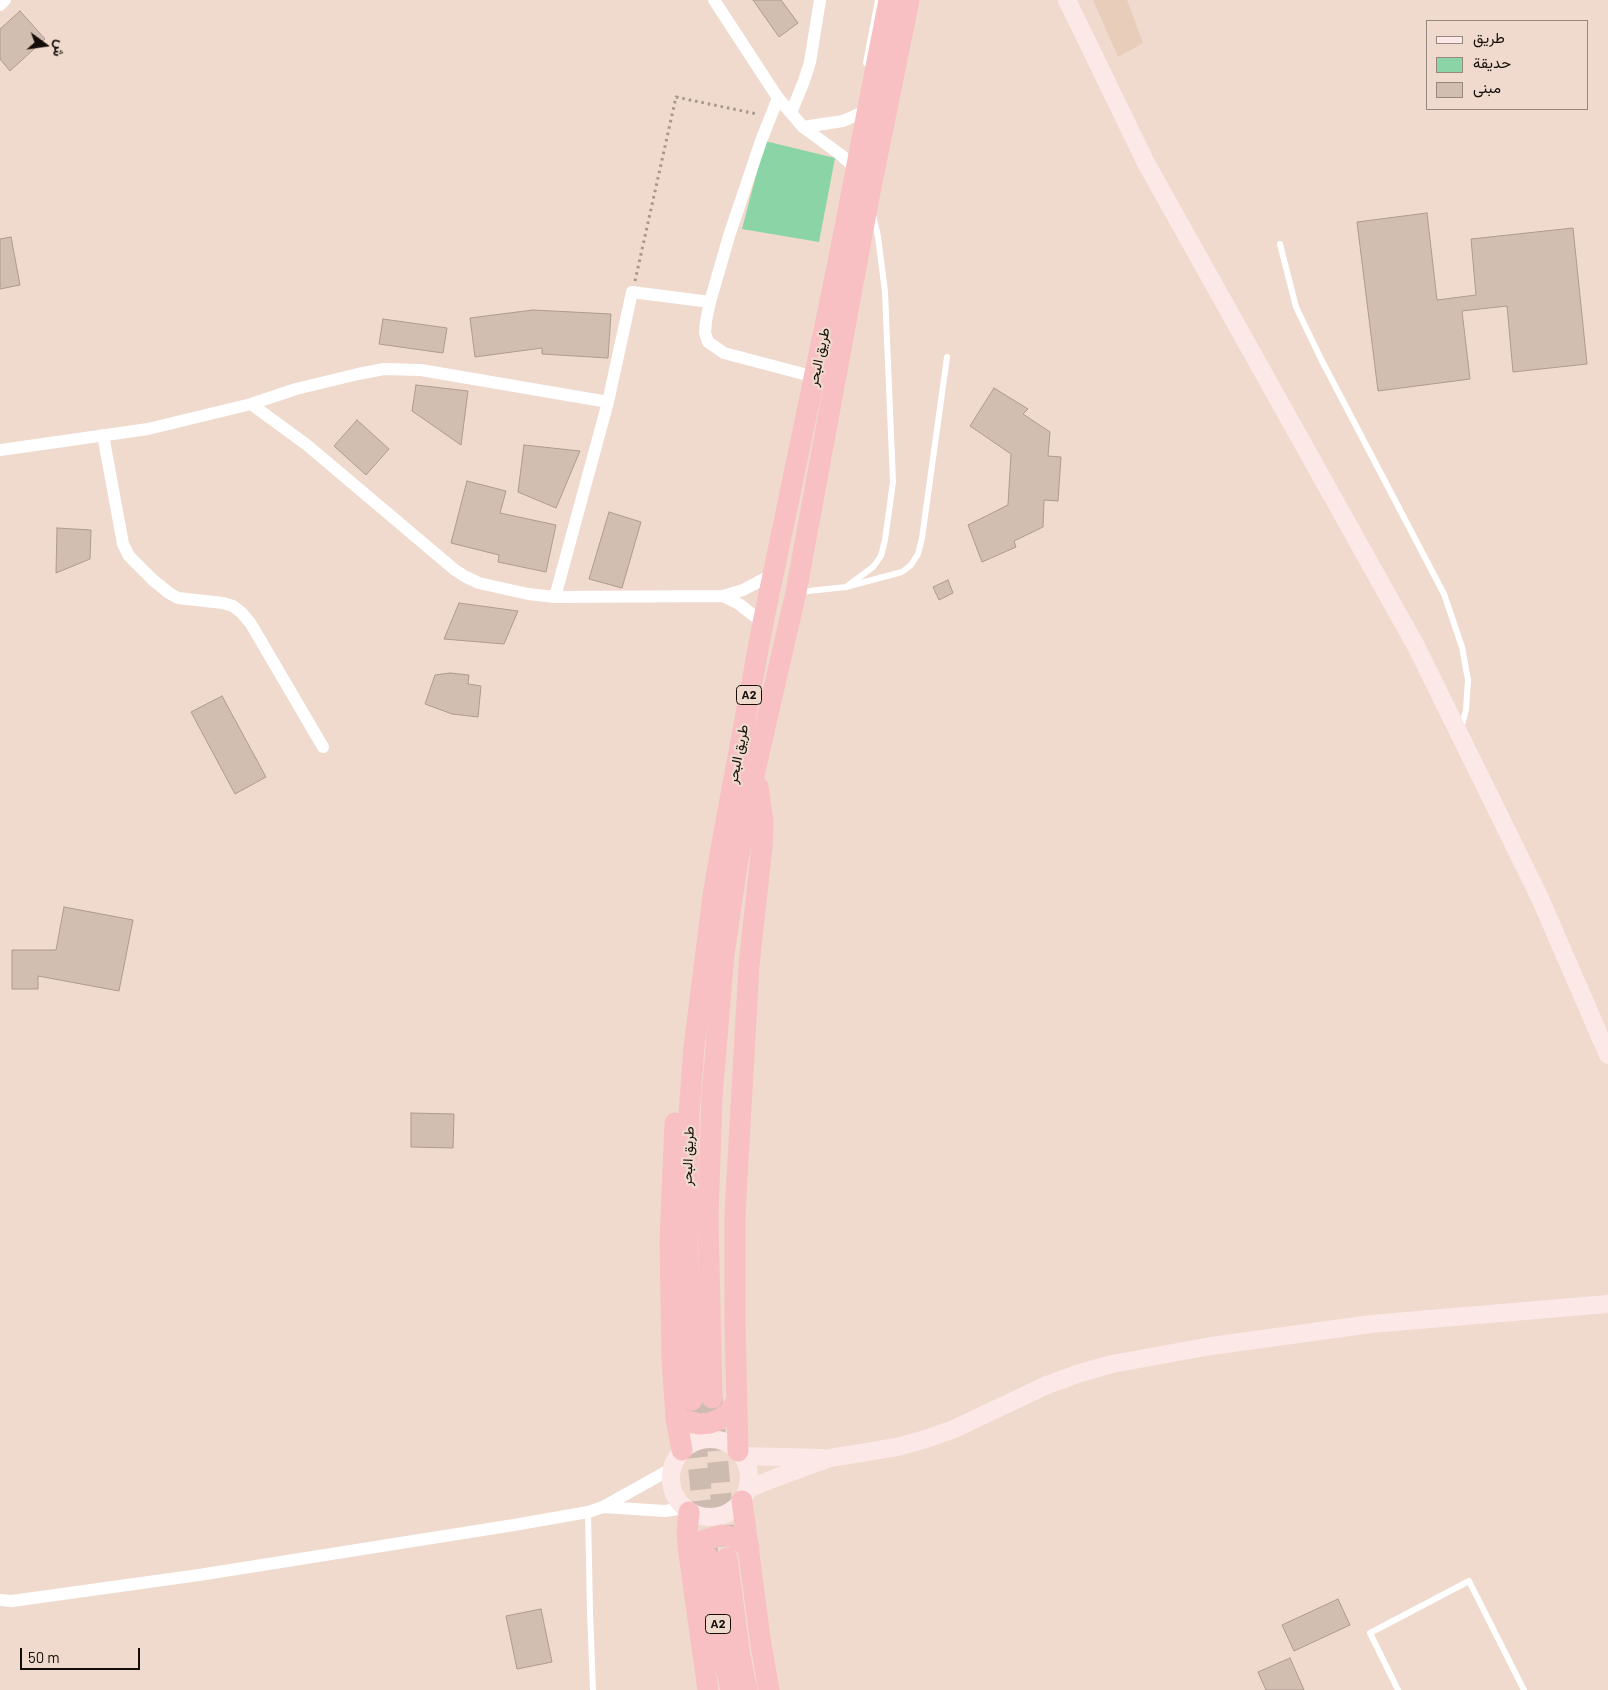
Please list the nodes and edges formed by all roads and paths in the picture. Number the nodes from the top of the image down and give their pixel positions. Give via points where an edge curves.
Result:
1 (5, 0) edge
2 (714, 0) edge
3 (820, 0) edge
4 (878, 0) edge
5 (889, 0) edge
6 (909, 0) edge
7 (1067, 0) edge
8 (0, 5) edge
9 (865, 68) dead end
10 (778, 98) junction
11 (861, 111) junction
12 (791, 113) junction
13 (770, 116) junction
14 (803, 127) junction
15 (856, 169) junction
16 (869, 197) junction
17 (1280, 244) dead end
18 (632, 292) junction
19 (710, 302) junction
20 (947, 357) dead end
21 (815, 377) junction
22 (608, 402) junction
23 (251, 404) junction
24 (103, 435) junction
25 (0, 450) edge
26 (773, 574) junction
27 (846, 588) junction
28 (796, 592) junction
29 (723, 596) junction
30 (555, 597) junction
31 (763, 623) junction
32 (1459, 734) junction
33 (323, 747) dead end
34 (755, 771) junction
35 (724, 832) junction
36 (1608, 1055) edge
37 (1608, 1304) edge
38 (737, 1401) junction
39 (676, 1418) junction
40 (682, 1450) junction
41 (741, 1453) junction
42 (830, 1458) junction
43 (671, 1469) junction
44 (745, 1495) junction
45 (603, 1508) junction
46 (686, 1510) junction
47 (588, 1512) junction
48 (749, 1547) junction
49 (708, 1557) junction
50 (6, 1601) edge
51 (0, 1606) edge
52 (593, 1690) edge
53 (708, 1690) edge
54 (731, 1690) edge
55 (747, 1690) edge
56 (769, 1690) edge
57 (1398, 1690) edge
58 (1524, 1690) edge

1 - 8 street
2 - 10 street
3 - 12 street via 810,62
4 - 9 lane
5 - 11 highway, طريق البحر / A2
6 - 16 highway, طريق البحر / A2
7 - 32 main road via 1146,163 1416,646
10 - 12 street
10 - 13 street
11 - 14 street via 843,121
11 - 15 highway, طريق البحر / A2
12 - 14 street
13 - 18 path via 676,97
13 - 19 street
14 - 15 street
15 - 21 highway, طريق البحر / A2
16 - 27 lane via 885,292 893,482 880,556 874,567
16 - 28 highway, طريق البحر / A2
17 - 32 lane via 1296,307 1444,594 1462,647 1468,680 1466,710
18 - 19 street
18 - 22 street
19 - 21 street via 705,333 715,348
20 - 27 lane via 918,554 902,572
21 - 26 highway, طريق البحر / A2
22 - 23 street via 402,368 358,374
22 - 30 street
23 - 24 street via 148,429
23 - 30 street via 307,445 466,577 494,587
24 - 25 street
24 - 33 street via 122,544 129,556 153,580 178,598 224,603 242,613
26 - 29 street via 743,590
26 - 31 highway, طريق البحر / A2
27 - 28 lane
28 - 34 highway, طريق البحر / A2
29 - 30 street
29 - 31 street
31 - 35 highway, طريق البحر / A2
32 - 36 main road via 1539,896
34 - 35 highway, طريق البحر / A2 via 724,954 712,1096 702,1399 687,1240 689,1114 701,987
34 - 38 highway via 763,821 749,965 737,1167 734,1269
35 - 39 highway via 694,954 679,1065 670,1241
37 - 42 main road via 1361,1325 1112,1364 1047,1385 926,1439
38 - 39 highway via 728,1413 710,1423 699,1424
38 - 41 highway
39 - 40 highway
40 - 41 main road via 704,1438 728,1443
40 - 43 main road
41 - 42 main road
41 - 44 main road via 748,1466
42 - 44 main road via 775,1478
43 - 45 street
43 - 46 main road via 670,1483 675,1497
44 - 46 main road via 734,1509 712,1518
44 - 48 highway
45 - 46 street
45 - 47 street
46 - 49 highway via 687,1534
47 - 50 street via 199,1575
47 - 52 lane
48 - 49 highway via 733,1537 721,1535 699,1542
48 - 56 highway
49 - 53 highway
49 - 54 highway, A2
49 - 55 highway, A2
50 - 51 street
57 - 58 lane via 1370,1633 1469,1580

